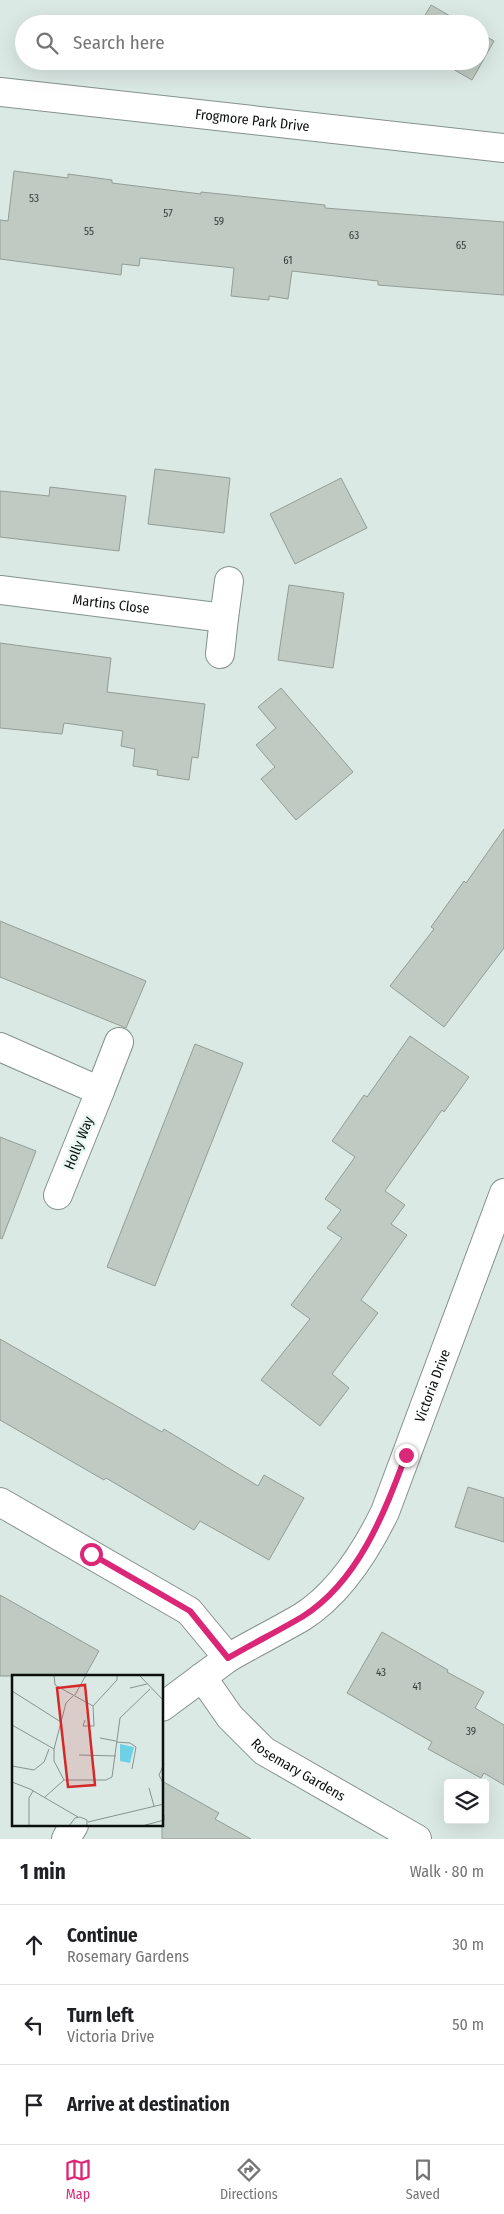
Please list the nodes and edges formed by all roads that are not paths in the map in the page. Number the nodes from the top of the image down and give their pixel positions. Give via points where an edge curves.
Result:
1 (0, 92) edge
2 (504, 148) edge
3 (229, 581) dead end
4 (0, 590) edge
5 (224, 618) junction
6 (220, 654) dead end
7 (120, 1042) dead end
8 (0, 1047) edge
9 (100, 1090) junction
10 (504, 1193) edge
11 (58, 1195) dead end
12 (498, 1222) edge
13 (0, 1502) edge
14 (228, 1658) junction
15 (202, 1677) junction
16 (164, 1706) edge
17 (73, 1826) edge
18 (66, 1839) edge
19 (417, 1839) edge

1 - 2 street, Frogmore Park Drive
3 - 5 street
4 - 5 street, Martins Close
5 - 6 street
7 - 9 street, Holly Way
8 - 9 street
9 - 11 street, Holly Way
10 - 12 street, Victoria Drive
12 - 14 street, Victoria Drive via 385,1512 369,1544 329,1594 303,1616
13 - 14 street via 190,1611
14 - 15 street
15 - 16 street
15 - 19 street, Rosemary Gardens via 230,1717 264,1750
17 - 18 street

